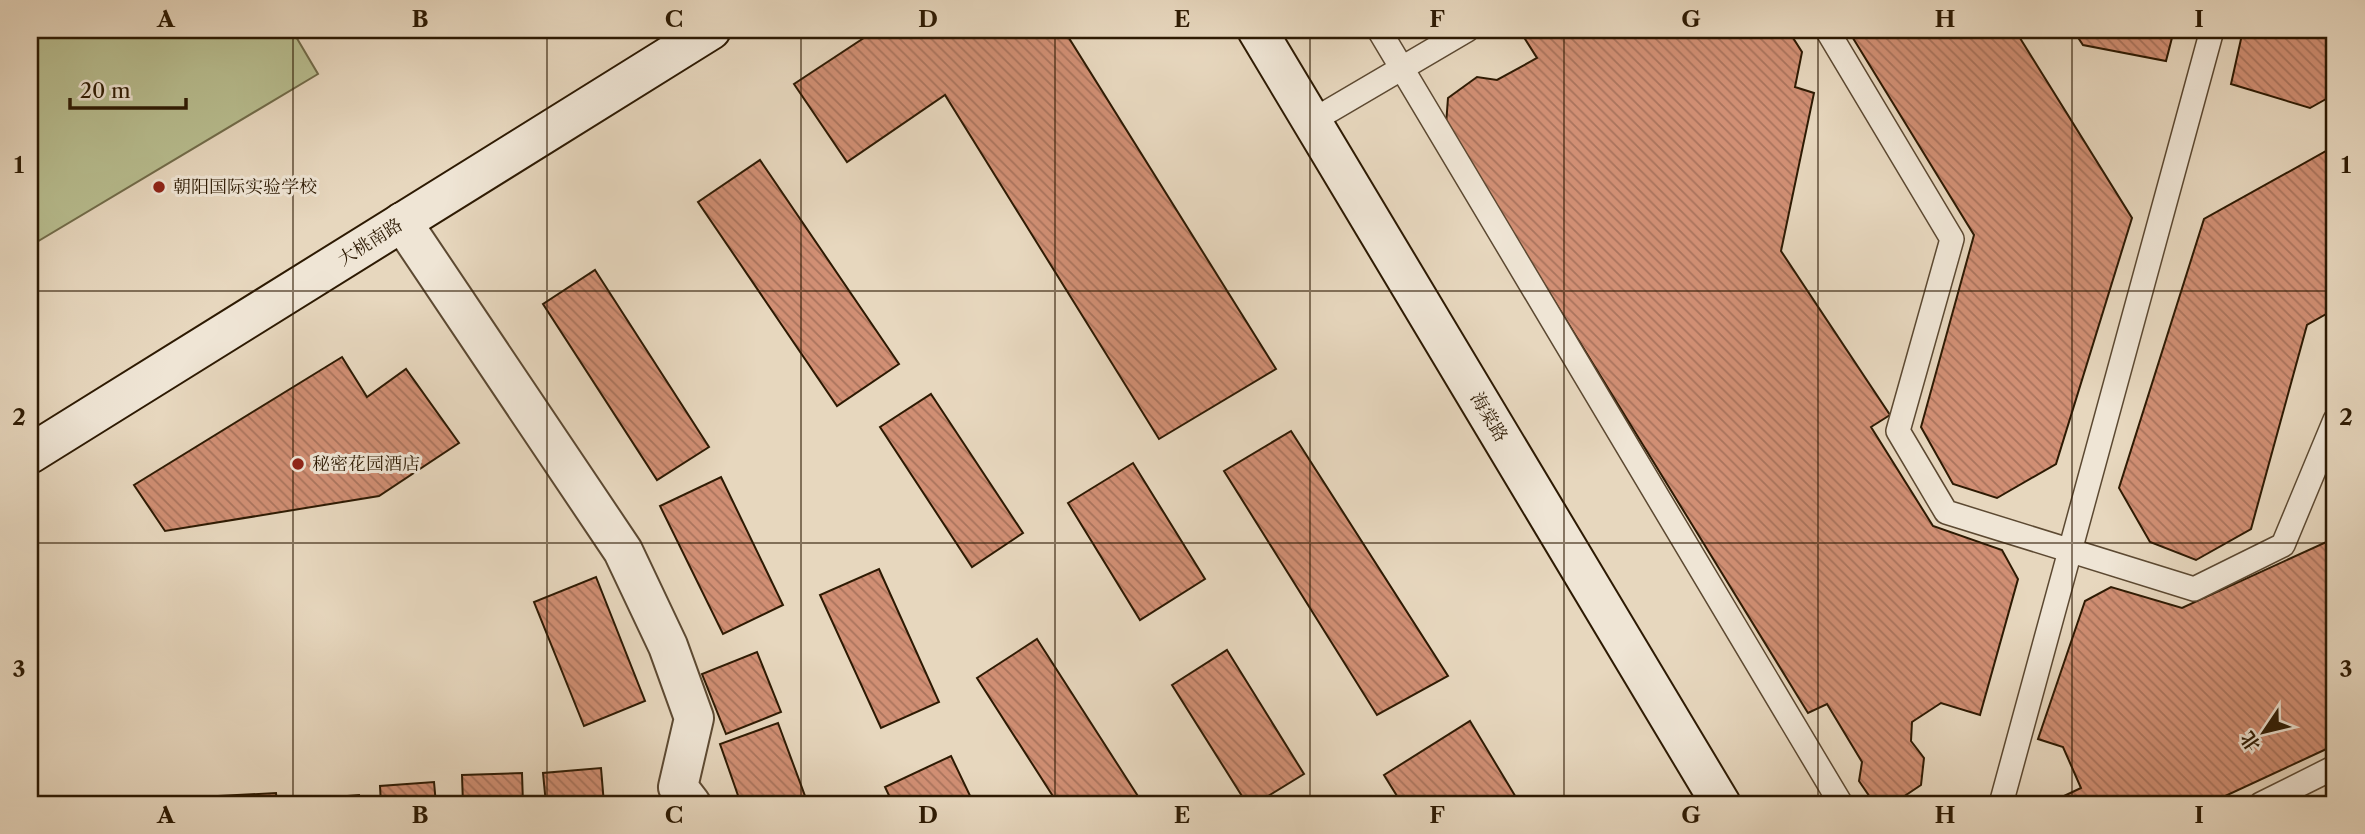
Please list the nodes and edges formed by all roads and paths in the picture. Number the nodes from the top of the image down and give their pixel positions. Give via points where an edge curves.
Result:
1 (711, 30) edge
2 (1257, 30) edge
3 (1379, 30) edge
4 (1466, 30) edge
5 (1827, 30) edge
6 (2212, 30) edge
7 (1402, 68) junction
8 (1312, 121) junction
9 (402, 222) junction
10 (2335, 420) edge
11 (30, 454) edge
12 (2070, 551) junction
13 (2335, 767) edge
14 (691, 804) edge
15 (1721, 804) edge
16 (1841, 804) edge
17 (2001, 804) edge
18 (2261, 804) edge

1 - 9 street, 大桃南路
2 - 8 street, 海棠路
3 - 7 lane
4 - 7 lane
5 - 12 lane via 1952,239 1898,431 1946,512
6 - 12 lane
7 - 8 lane
7 - 16 lane
8 - 15 street, 海棠路
9 - 11 street, 大桃南路
9 - 14 street via 623,551 668,646 694,718 678,786
10 - 12 lane via 2283,545 2194,589
12 - 17 lane
13 - 18 lane

